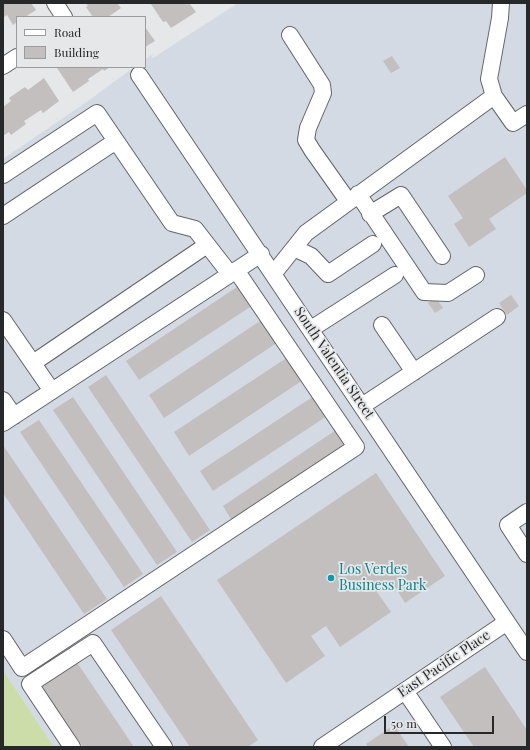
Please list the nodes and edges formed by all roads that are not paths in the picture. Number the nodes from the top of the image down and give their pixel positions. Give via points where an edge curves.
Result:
1 (55, 3) edge
2 (501, 3) edge
3 (63, 16) edge
4 (290, 35) dead end
5 (16, 58) edge
6 (3, 66) edge
7 (139, 75) dead end
8 (494, 96) junction
9 (527, 114) edge
10 (116, 141) junction
11 (3, 175) edge
12 (353, 198) junction
13 (370, 214) junction
14 (3, 216) edge
15 (373, 244) dead end
16 (207, 245) junction
17 (294, 248) junction
18 (260, 254) junction
19 (442, 256) dead end
20 (233, 272) junction
21 (274, 273) junction
22 (395, 275) dead end
23 (476, 275) dead end
24 (498, 317) dead end
25 (3, 320) edge
26 (382, 325) dead end
27 (311, 329) junction
28 (33, 363) junction
29 (414, 372) junction
30 (52, 391) junction
31 (3, 400) edge
32 (362, 406) junction
33 (8, 419) edge
34 (527, 512) edge
35 (527, 554) edge
36 (507, 622) junction
37 (3, 639) edge
38 (527, 652) edge
39 (405, 691) junction
40 (331, 745) edge
41 (72, 747) edge
42 (164, 747) edge
43 (443, 747) edge

1 - 3 street
2 - 8 street via 489,79
4 - 12 street via 322,85 323,93 308,128 306,140
5 - 6 street
7 - 18 street, South Valentia Street
8 - 9 street via 513,123
8 - 12 street
10 - 11 street via 97,113
10 - 14 street
10 - 16 street via 172,223 194,229
12 - 13 street
12 - 17 street via 306,233
13 - 19 street via 401,194
13 - 23 street via 424,292 448,293
15 - 17 street via 328,274 311,256
16 - 20 street
16 - 28 street
17 - 21 street
18 - 20 street
18 - 21 street, South Valentia Street
20 - 30 street
20 - 37 street via 356,447 22,668
21 - 27 street, South Valentia Street
22 - 27 street
24 - 29 street
25 - 28 street
26 - 29 street
27 - 32 street, South Valentia Street
28 - 30 street
29 - 32 street
30 - 33 street
31 - 33 street
32 - 36 street, South Valentia Street
34 - 35 street via 508,525
36 - 38 street, South Valentia Street
36 - 39 street, East Pacific Place
39 - 40 street, East Pacific Place
39 - 43 street
41 - 42 street via 30,684 93,643

